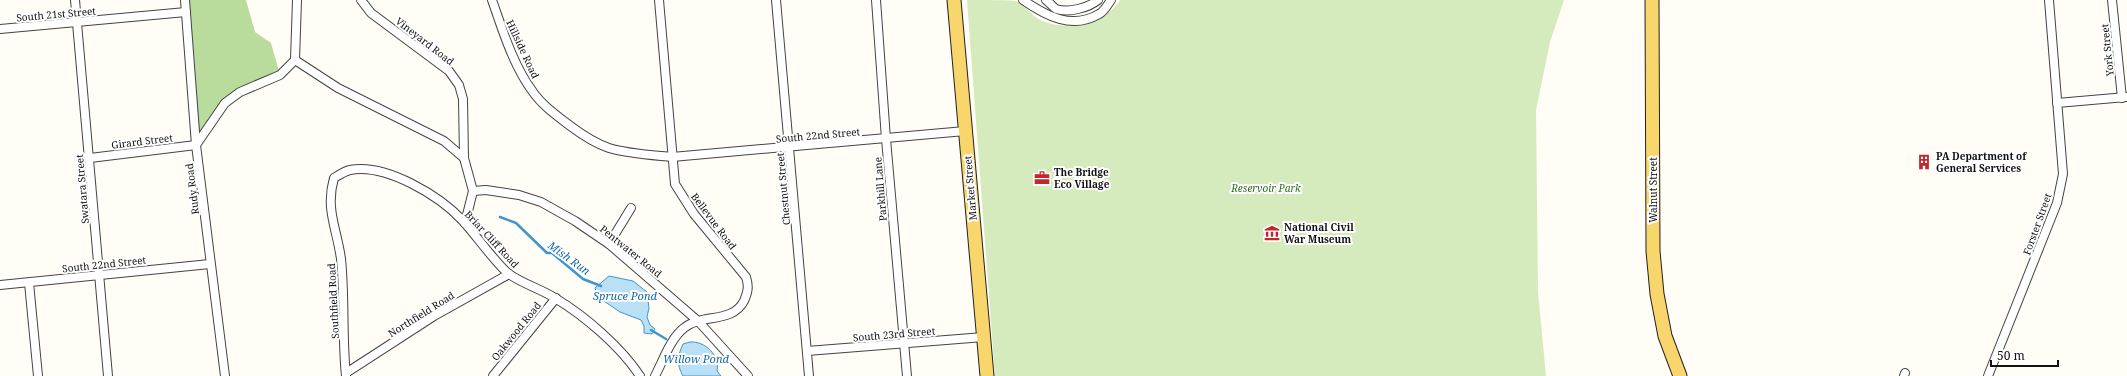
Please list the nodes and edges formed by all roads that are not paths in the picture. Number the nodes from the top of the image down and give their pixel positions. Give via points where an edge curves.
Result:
1 (75, 0) edge
2 (185, 0) edge
3 (297, 0) edge
4 (361, 0) edge
5 (492, 0) edge
6 (659, 0) edge
7 (776, 0) edge
8 (876, 0) edge
9 (954, 0) edge
10 (1023, 0) edge
11 (1046, 0) edge
12 (1098, 0) edge
13 (1112, 0) edge
14 (1652, 0) edge
15 (2049, 0) edge
16 (2112, 0) edge
17 (186, 12) junction
18 (77, 22) junction
19 (0, 29) edge
20 (296, 60) junction
21 (2124, 98) edge
22 (2057, 103) junction
23 (965, 131) junction
24 (886, 139) junction
25 (196, 145) junction
26 (789, 148) junction
27 (672, 157) junction
28 (90, 158) junction
29 (464, 158) junction
30 (473, 192) junction
31 (631, 208) dead end
32 (465, 223) junction
33 (333, 226) joint
34 (609, 244) junction
35 (210, 264) junction
36 (100, 274) junction
37 (509, 274) junction
38 (29, 283) junction
39 (0, 285) edge
40 (556, 298) junction
41 (698, 321) junction
42 (984, 337) junction
43 (905, 344) junction
44 (807, 351) junction
45 (346, 375) edge
46 (38, 376) edge
47 (108, 376) edge
48 (224, 376) edge
49 (493, 376) edge
50 (640, 376) edge
51 (655, 376) edge
52 (748, 376) edge
53 (809, 376) edge
54 (907, 376) edge
55 (987, 376) edge
56 (1680, 376) edge
57 (1988, 376) edge

1 - 18 street, Swatara Street
2 - 17 street, Rudy Road
3 - 20 street
4 - 29 street, Vineyard Road via 371,13 449,71 459,85 463,99
5 - 27 street, Hillside Road via 525,80 534,94 552,112 585,137 608,148
6 - 27 street, Bellevue Road
7 - 26 street, Chestnut Street
8 - 24 street, Parkhill Lane
9 - 23 main road, Market Street
10 - 13 street via 1051,18 1074,22 1100,14
11 - 12 street via 1056,9 1070,9 1082,8
14 - 56 main road, Walnut Street via 1653,251 1657,294 1665,336
15 - 22 street, Forster Street
16 - 21 street, York Street
17 - 18 street, South 21st Street
17 - 25 street, Rudy Road
18 - 19 street, South 21st Street
18 - 28 street, Swatara Street
20 - 25 street via 280,76 240,92 225,103
20 - 29 street via 338,88 444,141
21 - 22 street
22 - 57 street, Forster Street via 2063,174 2057,203
23 - 24 street, South 22nd Street
23 - 42 main road, Market Street
24 - 26 street, South 22nd Street
24 - 43 street, Parkhill Lane
25 - 28 street, Girard Street
25 - 35 street, Rudy Road
26 - 27 street, South 22nd Street
26 - 44 street, Chestnut Street
27 - 41 street, Bellevue Road via 675,184 694,214 746,277 749,286 739,309 721,317
28 - 36 street, Swatara Street
29 - 30 street, Vineyard Road
30 - 32 street, Vineyard Road
30 - 34 street, Pentwater Road via 503,192 541,202
31 - 34 street
32 - 33 street, Briar Cliff Road via 431,195 402,178 376,170 350,170 334,178 329,193
32 - 37 street, Briar Cliff Road
33 - 45 street, Southfield Road via 340,258
34 - 41 street, Pentwater Road
35 - 36 street, South 22nd Street
35 - 48 street, Rudy Road
36 - 38 street, South 22nd Street
36 - 47 street, Swatara Street
37 - 40 street, Briar Cliff Road
37 - 45 street, Northfield Road via 434,316
38 - 39 street, South 22nd Street
38 - 46 street
40 - 49 street, Oakwood Road
40 - 50 street, Briar Cliff Road via 615,346
41 - 51 street, Bellevue Road via 684,327
41 - 52 street, Pentwater Road
42 - 43 street, South 23rd Street
42 - 55 main road, Market Street
43 - 44 street, South 23rd Street
43 - 54 street, Parkhill Lane
44 - 53 street, Chestnut Street

